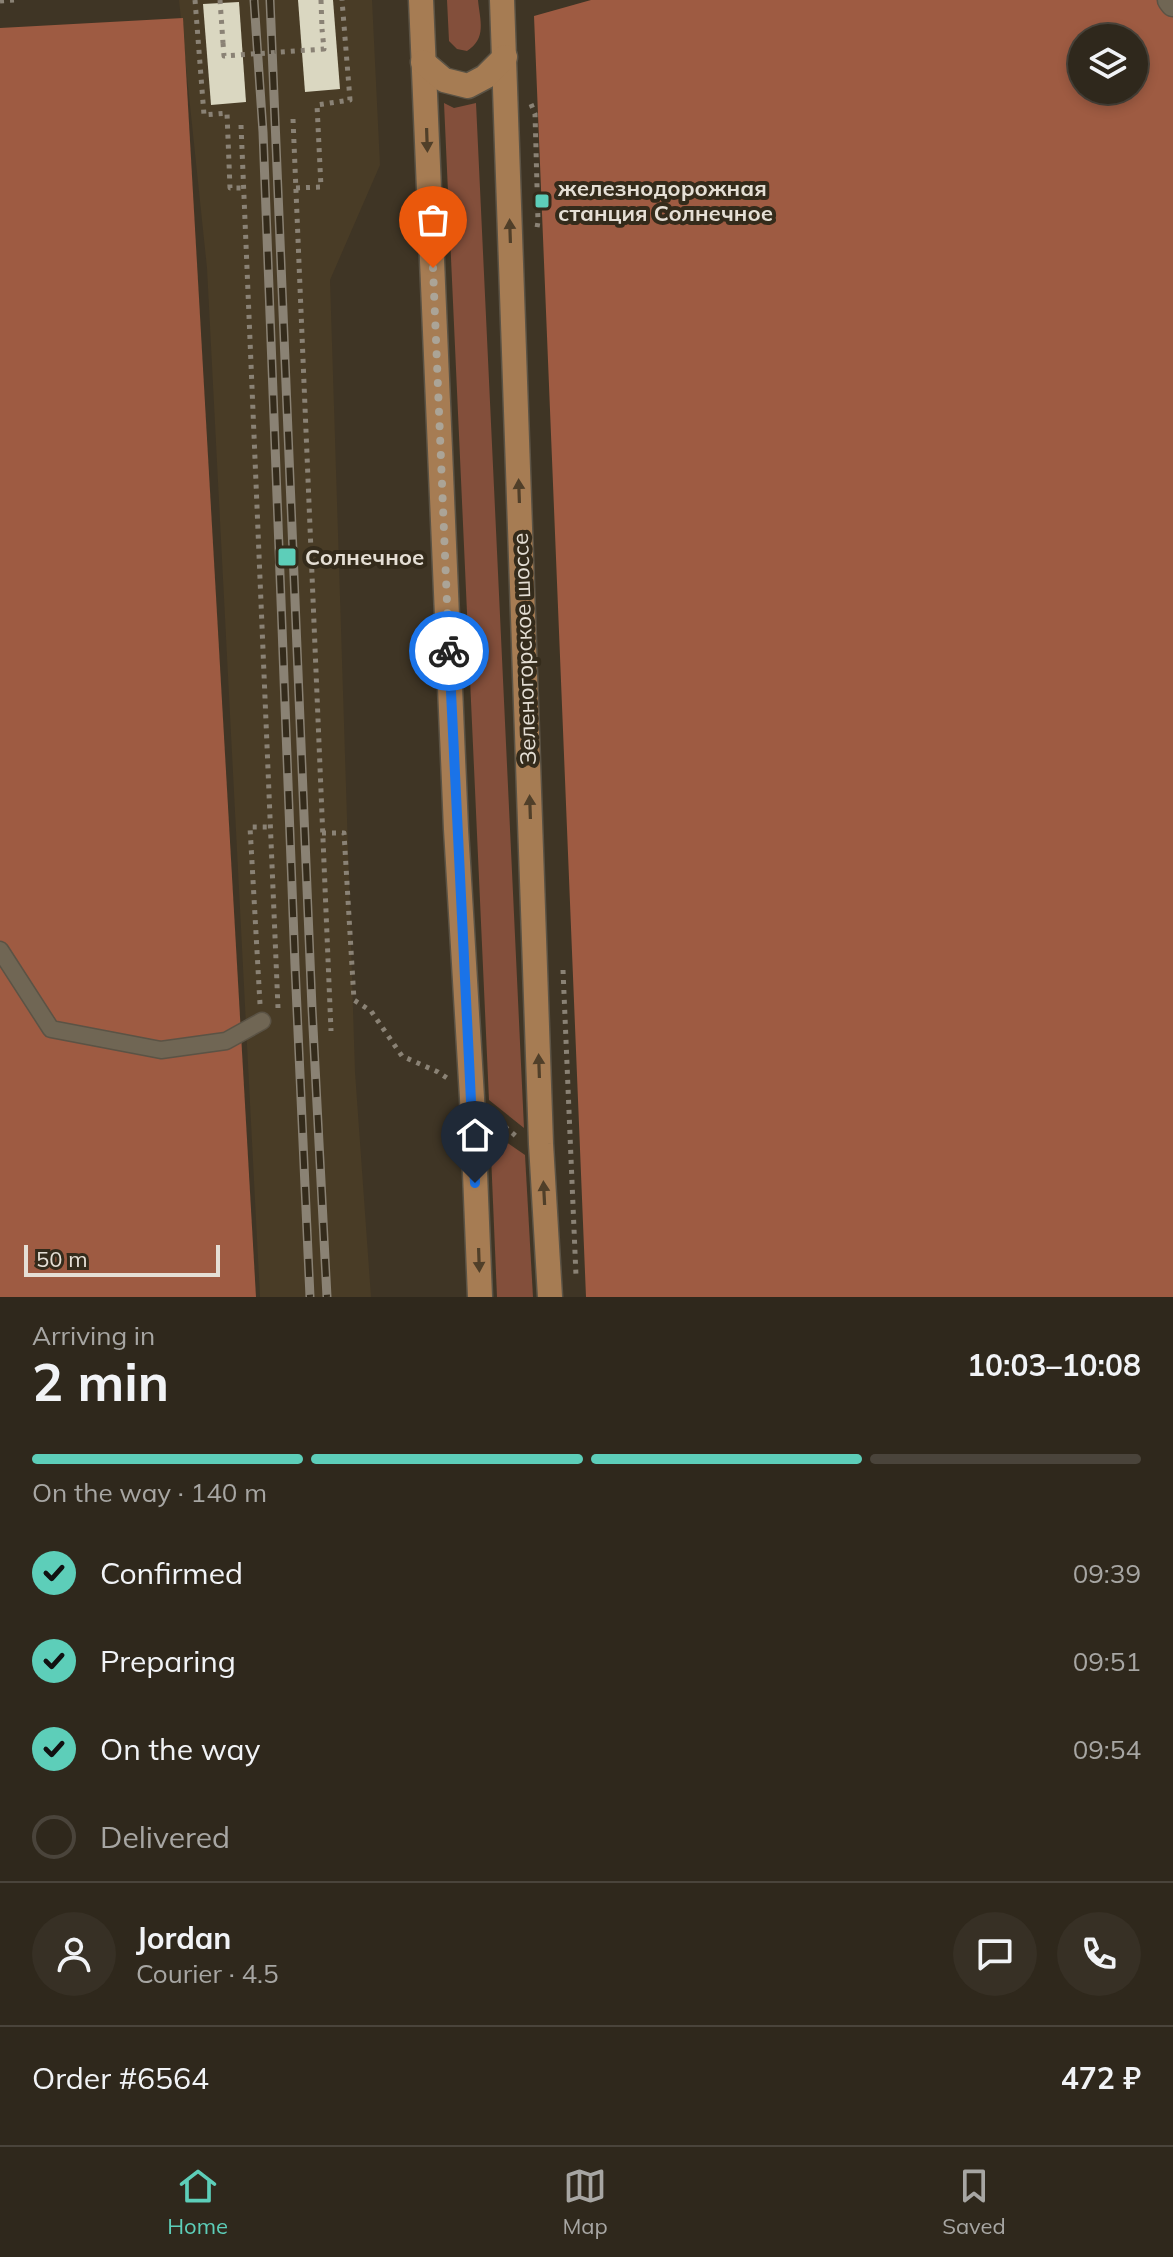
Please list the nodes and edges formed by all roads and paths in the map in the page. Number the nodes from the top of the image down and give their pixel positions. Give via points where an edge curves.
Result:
1 (14, 0) edge
2 (195, 0) edge
3 (220, 0) edge
4 (321, 0) edge
5 (342, 0) edge
6 (421, 0) edge
7 (502, 0) edge
8 (0, 1) edge
9 (505, 57) junction
10 (423, 62) junction
11 (293, 119) dead end
12 (241, 125) dead end
13 (245, 188) junction
14 (296, 188) junction
15 (270, 827) junction
16 (322, 833) junction
17 (0, 950) edge
18 (278, 1014) dead end
19 (262, 1021) joint
20 (331, 1031) dead end
21 (454, 1083) dead end
22 (480, 1297) edge
23 (550, 1297) edge

1 - 8 path
2 - 13 path via 204,115 227,113 230,188
3 - 4 path, bridge via 224,56 324,49
5 - 14 path via 350,100 317,105 321,187
6 - 10 main road
7 - 9 main road, Зеленогорское шоссе
9 - 10 main road via 468,86 444,80
23 -> 9 main road, Зеленогорское шоссе
10 -> 22 main road
11 - 14 path
12 - 13 path
13 - 15 path
14 - 16 path
15 - 18 path
15 - 19 path via 250,827
16 - 20 path
16 - 21 path via 344,833 354,1000 371,1011 402,1056
17 - 19 lane via 51,1029 161,1050 226,1041

